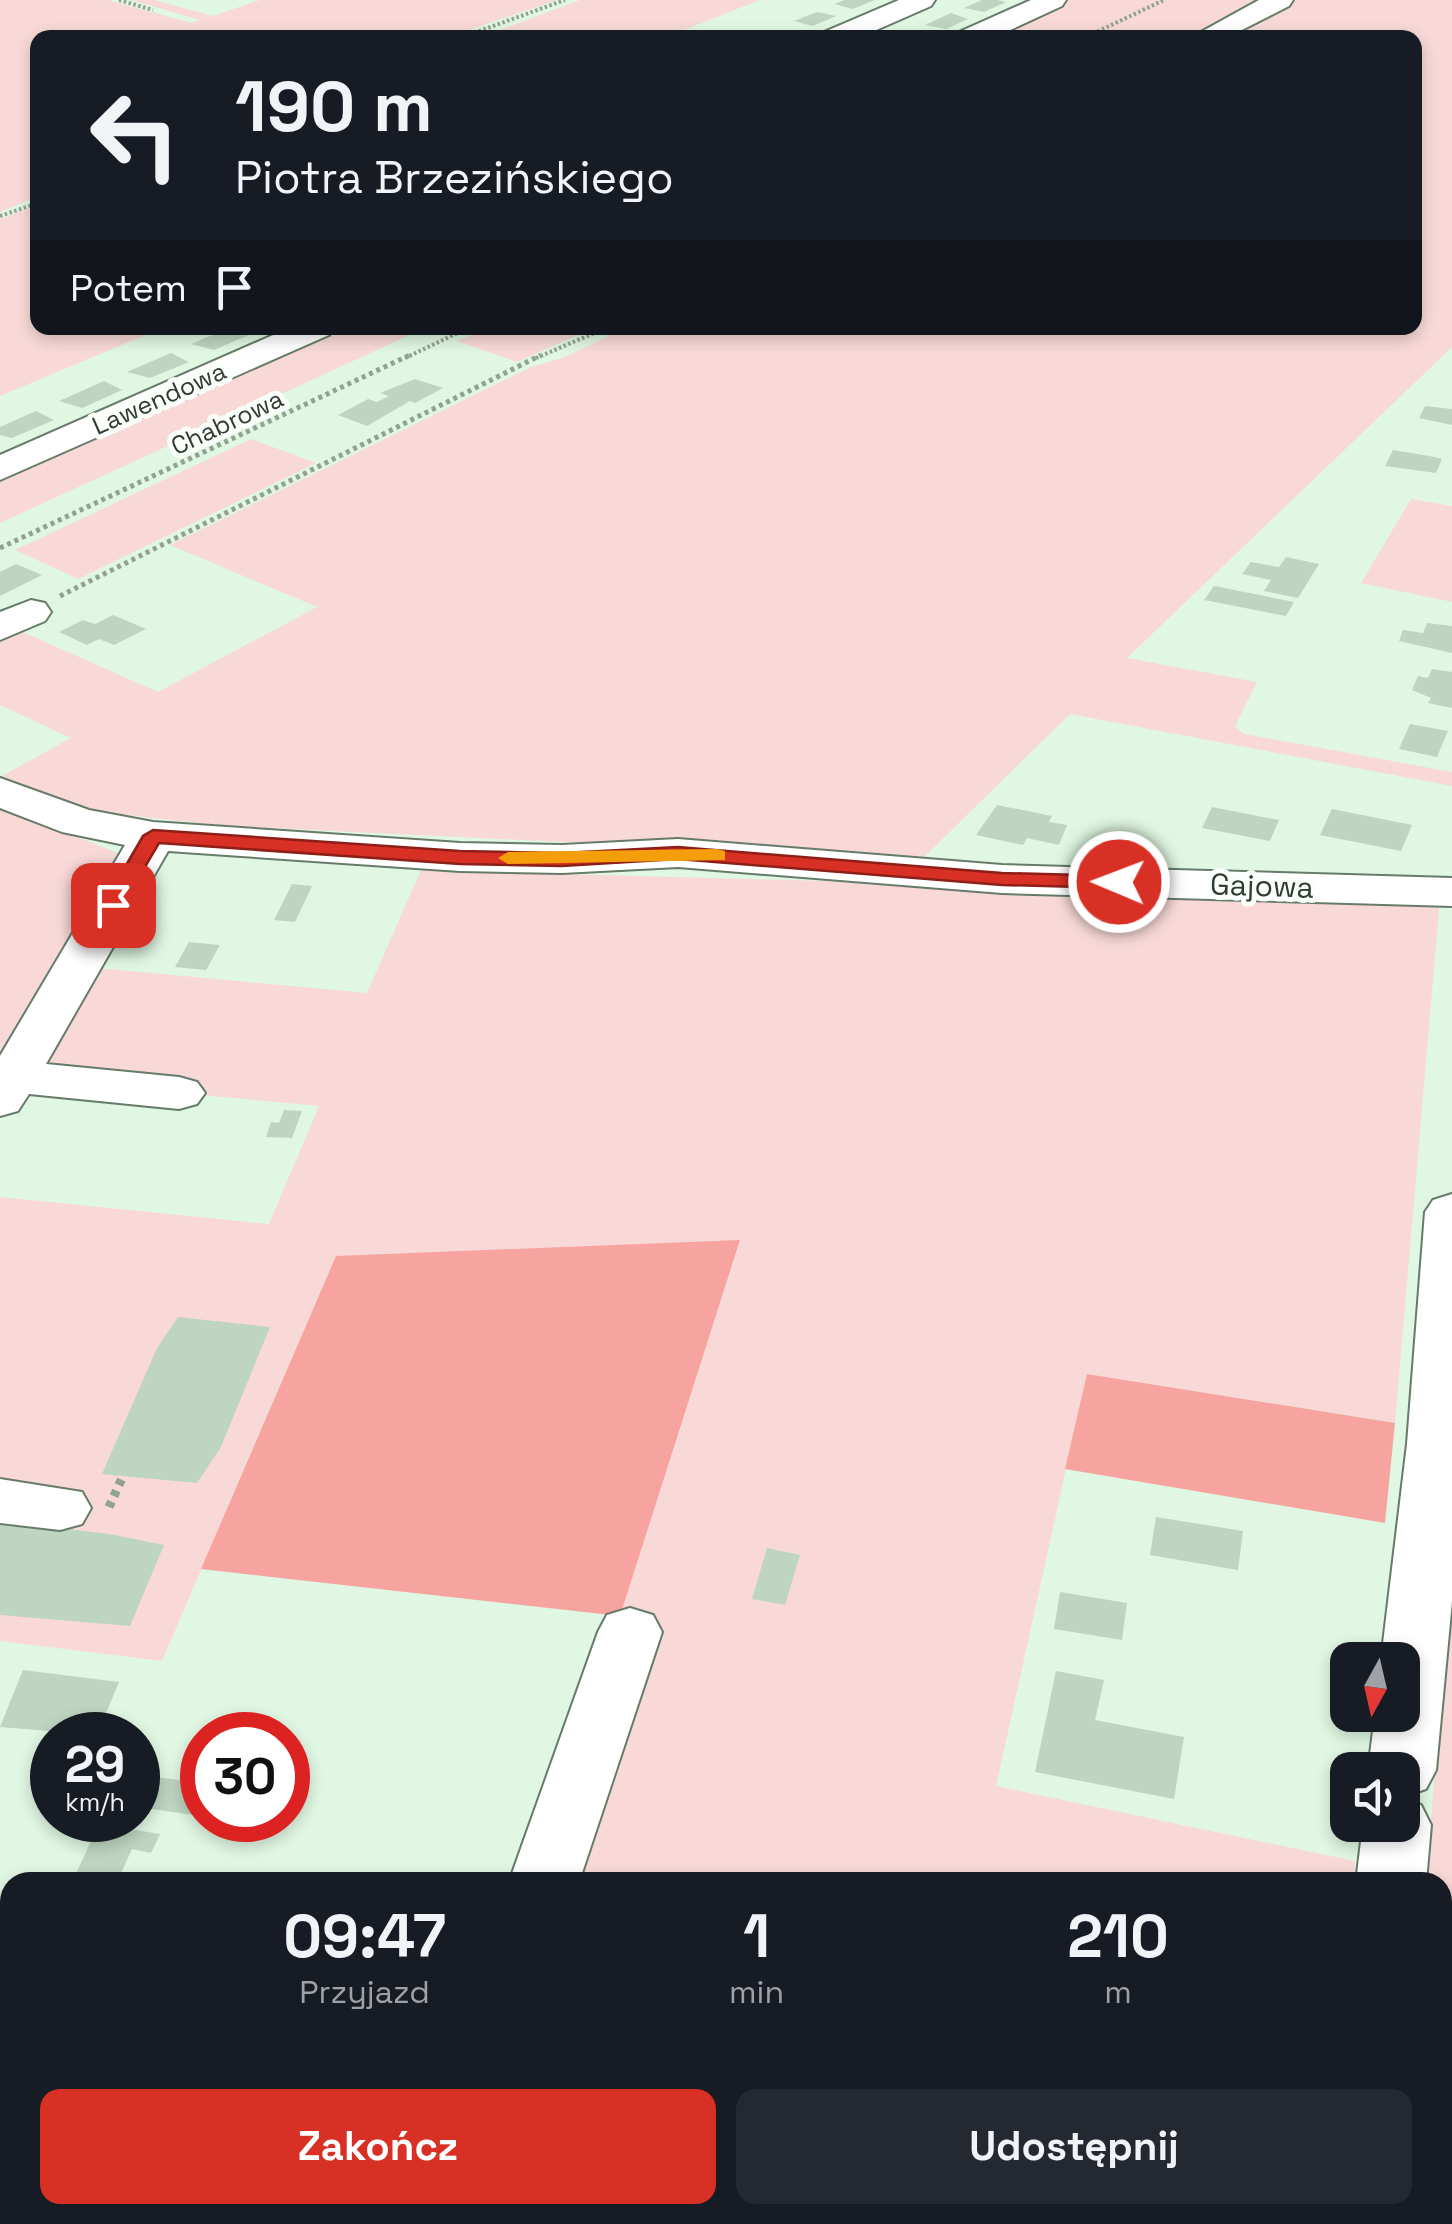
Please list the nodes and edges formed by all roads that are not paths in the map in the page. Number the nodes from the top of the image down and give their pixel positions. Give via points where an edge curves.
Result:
1 (922, 0) edge
2 (1053, 0) edge
3 (1280, 0) edge
4 (853, 30) edge
5 (987, 30) edge
6 (1220, 30) edge
7 (301, 335) edge
8 (0, 469) edge
9 (0, 792) edge
10 (153, 836) junction
11 (1452, 892) edge
12 (7, 1088) edge
13 (179, 1093) dead end
14 (1452, 1212) edge
15 (0, 1501) edge
16 (60, 1508) dead end
17 (630, 1632) dead end
18 (1404, 1752) edge
19 (1395, 1842) edge
20 (547, 1872) edge
21 (1392, 1872) edge

1 - 4 street
2 - 5 street
3 - 6 street
7 - 8 street, Lawendowa
9 - 10 street, Gajowa via 78,822
10 - 11 street, Gajowa via 460,858 678,853 1002,879
10 - 12 street
12 - 13 street
14 - 18 street via 1438,1444
15 - 16 street
17 - 20 street
19 - 21 street

